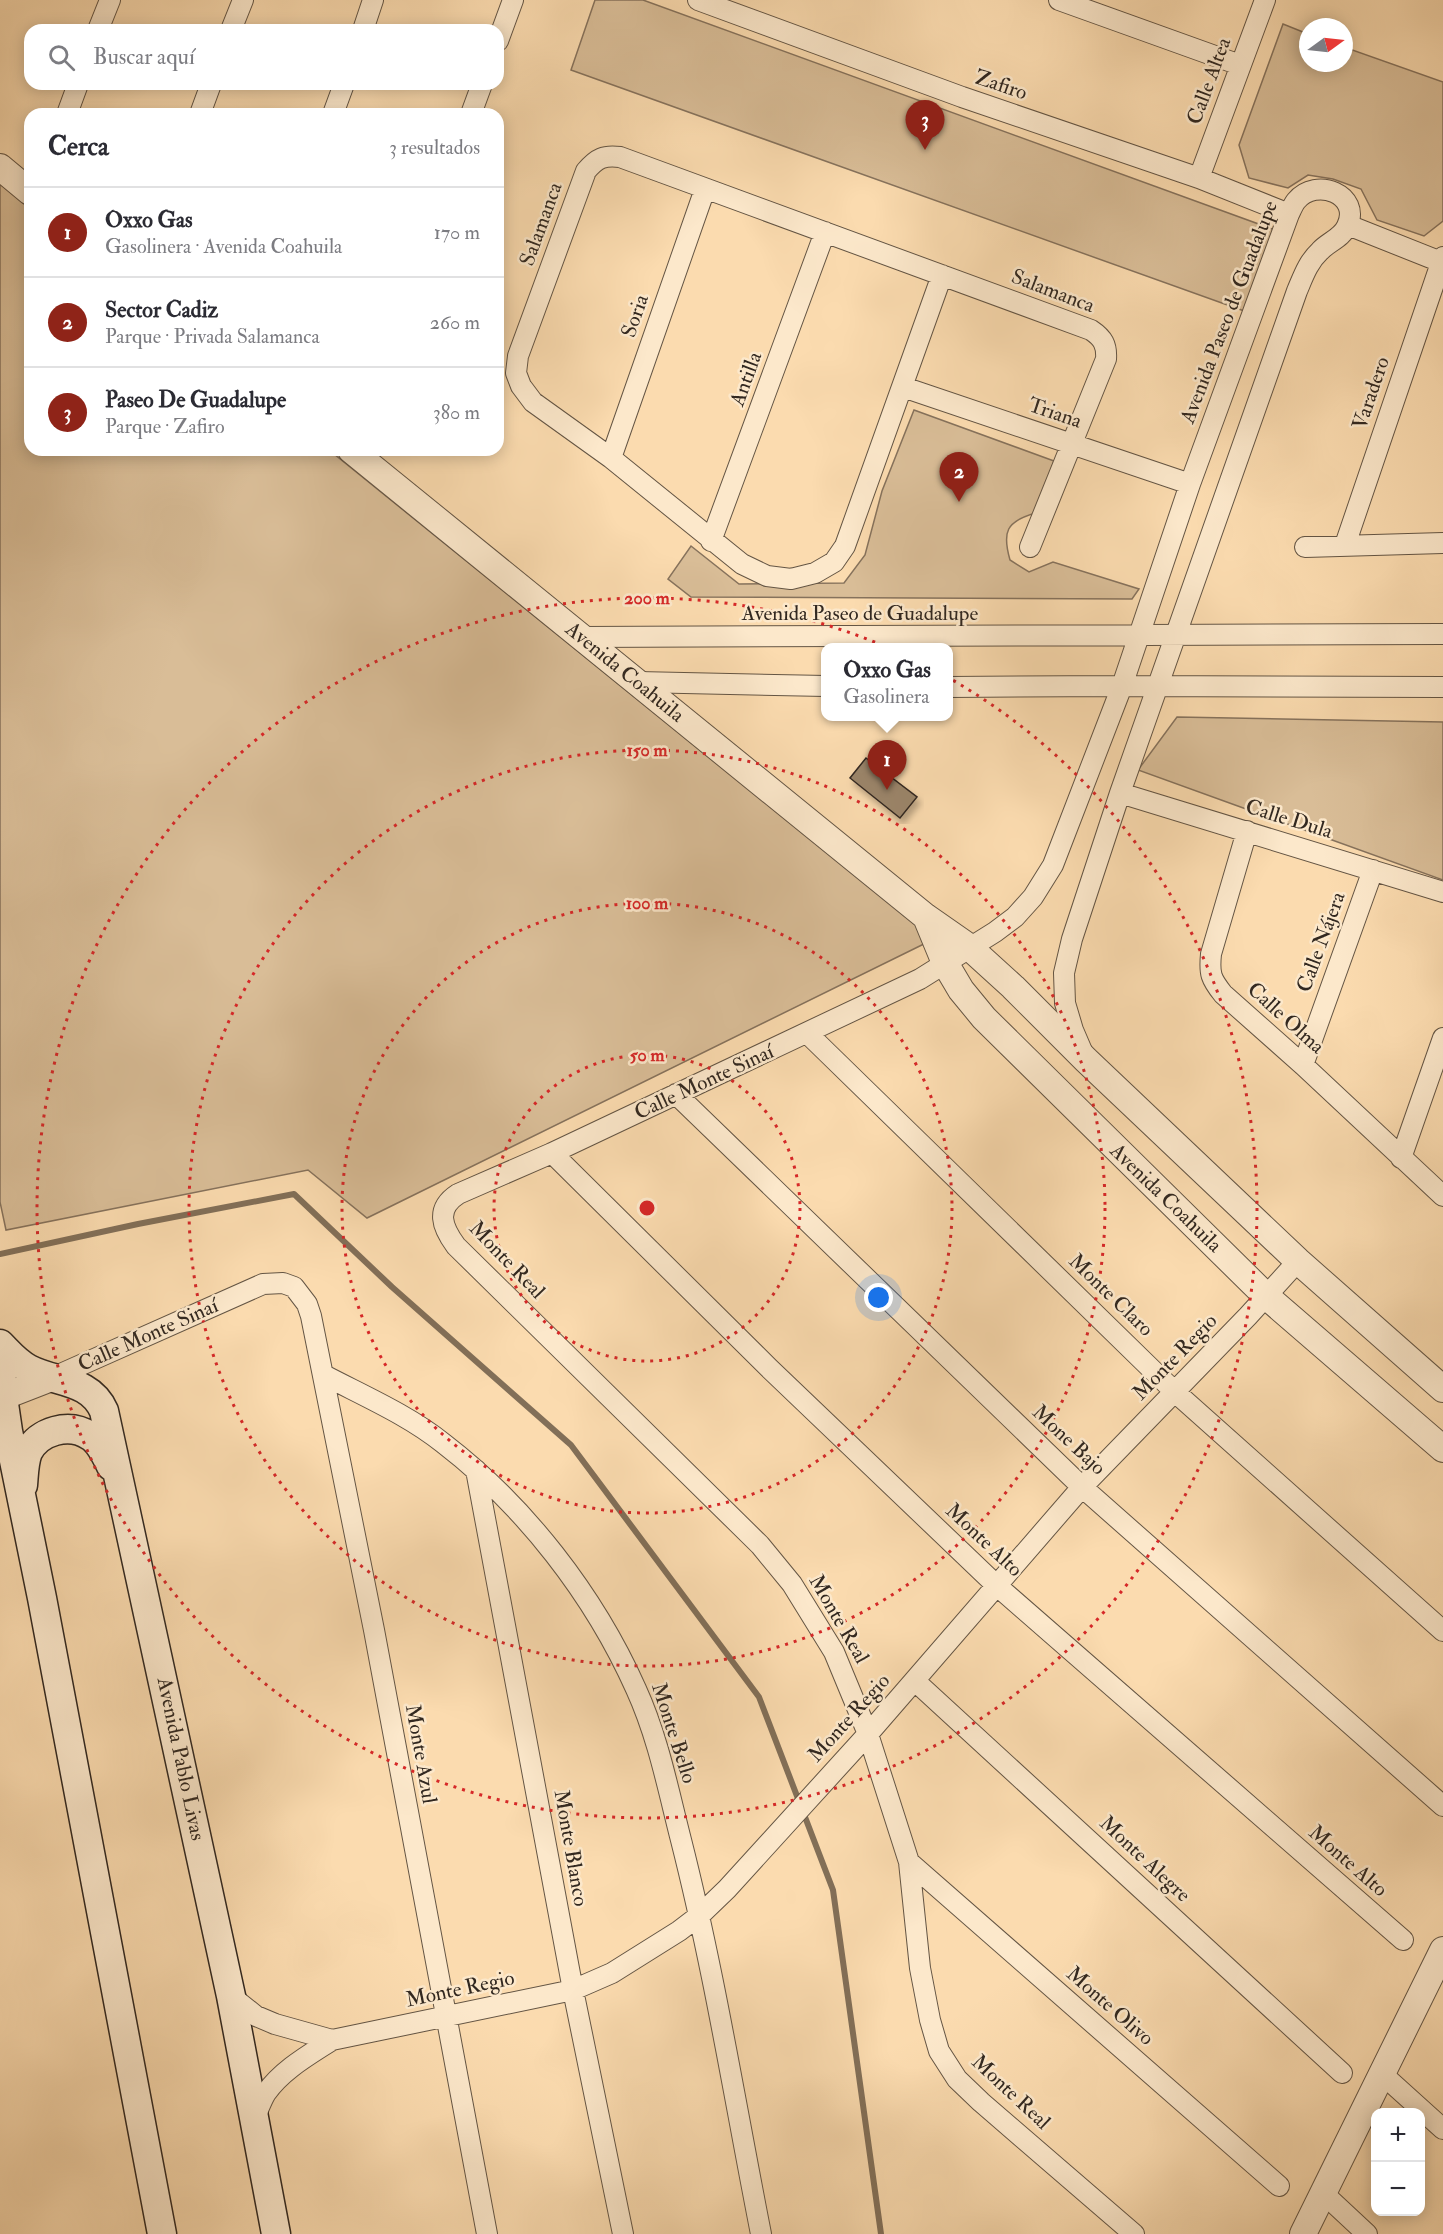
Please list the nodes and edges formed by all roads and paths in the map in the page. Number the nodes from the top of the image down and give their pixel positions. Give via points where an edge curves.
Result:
1 (110, 0) edge
2 (243, 0) edge
3 (374, 0) edge
4 (513, 0) edge
5 (698, 0) edge
6 (1059, 0) edge
7 (1264, 0) edge
8 (100, 24) edge
9 (233, 24) edge
10 (365, 24) edge
11 (504, 25) edge
12 (1240, 65) junction
13 (76, 90) edge
14 (209, 90) edge
15 (342, 90) edge
16 (480, 90) edge
17 (69, 108) edge
18 (202, 108) edge
19 (335, 108) edge
20 (473, 108) edge
21 (0, 167) edge
22 (1199, 178) junction
23 (24, 187) edge
24 (705, 189) junction
25 (1289, 214) junction
26 (1348, 225) junction
27 (825, 232) junction
28 (1442, 260) edge
29 (942, 275) junction
30 (903, 387) junction
31 (1073, 444) junction
32 (358, 456) edge
33 (611, 458) junction
34 (1191, 484) junction
35 (711, 541) junction
36 (1443, 543) edge
37 (1345, 545) junction
38 (1030, 547) dead end
39 (1305, 547) dead end
40 (1443, 633) edge
41 (1175, 635) junction
42 (1138, 636) junction
43 (581, 637) junction
44 (638, 682) junction
45 (821, 686) edge
46 (1122, 686) junction
47 (1157, 686) junction
48 (953, 687) edge
49 (1443, 687) edge
50 (1120, 793) junction
51 (1247, 831) junction
52 (1373, 870) junction
53 (1443, 892) edge
54 (926, 917) junction
55 (969, 947) junction
56 (945, 963) junction
57 (807, 1033) junction
58 (1443, 1038) edge
59 (1086, 1060) junction
60 (1303, 1065) junction
61 (676, 1094) junction
62 (552, 1153) junction
63 (1401, 1158) junction
64 (1443, 1196) edge
65 (442, 1215) joint
66 (1298, 1261) junction
67 (294, 1287) joint
68 (1266, 1296) junction
69 (0, 1344) edge
70 (0, 1352) edge
71 (324, 1375) junction
72 (54, 1377) junction
73 (1443, 1389) edge
74 (1175, 1392) junction
75 (1, 1398) edge
76 (1443, 1449) edge
77 (476, 1470) junction
78 (121, 1487) junction
79 (1083, 1487) junction
80 (22, 1503) junction
81 (996, 1585) junction
82 (1443, 1631) edge
83 (915, 1681) junction
84 (868, 1734) junction
85 (1443, 1806) edge
86 (909, 1862) junction
87 (700, 1915) junction
88 (1403, 1940) dead end
89 (1441, 1960) edge
90 (573, 1990) junction
91 (231, 1996) junction
92 (446, 2018) junction
93 (332, 2040) junction
94 (1342, 2073) dead end
95 (1382, 2074) junction
96 (254, 2119) junction
97 (1443, 2129) edge
98 (1279, 2186) dead end
99 (1323, 2193) junction
100 (157, 2229) edge
101 (276, 2234) edge
102 (487, 2234) edge
103 (623, 2234) edge
104 (760, 2234) edge
105 (1134, 2234) edge
106 (1303, 2234) edge
107 (1367, 2234) edge

1 - 8 street
2 - 9 street
3 - 10 street
4 - 11 street
5 - 22 street, Zafiro via 962,97
6 - 12 street
7 - 12 street, Calle Altea
12 - 22 street, Calle Altea
13 - 17 street
14 - 18 street
15 - 19 street
16 - 20 street
21 - 23 street
22 - 25 street, Zafiro
24 - 27 street, Salamanca
24 - 33 street, Soria
24 - 33 street, Salamanca via 620,157 606,155 595,160 586,171 518,356 516,373 533,402
25 - 26 street, Avenida Paseo de Guadalupe via 1308,191 1323,188 1335,191 1345,200
25 - 34 street, Avenida Paseo de Guadalupe
26 - 28 street
26 - 41 street via 1310,262 1297,291
27 - 29 street, Salamanca
27 - 35 street, Antilla
28 - 37 street, Varadero
29 - 30 street, Salamanca
29 - 31 street, Salamanca via 1101,337 1107,348 1106,359
30 - 31 street, Triana
30 - 35 street, Salamanca via 845,546 834,562 791,579 767,576 742,564
31 - 34 street, Triana
31 - 38 street
32 - 43 street, Avenida Coahuila
33 - 35 street, Salamanca
34 - 42 street, Avenida Paseo de Guadalupe
36 - 37 street
37 - 39 street
40 - 41 street, Avenida Paseo de Guadalupe
41 - 42 street, Avenida Paseo de Guadalupe
41 - 47 street
42 - 43 street, Avenida Paseo de Guadalupe
42 - 46 street, Avenida Paseo de Guadalupe
43 - 44 street, Avenida Coahuila
44 - 45 street
44 - 54 street, Avenida Coahuila
46 - 47 street
46 - 48 street
46 - 55 street, Avenida Paseo de Guadalupe via 1053,865 1015,917
47 - 49 street
47 - 50 street
50 - 51 street, Calle Dula
50 - 59 street via 1064,973 1065,1003
51 - 52 street, Calle Dula
51 - 60 street, Calle Olma via 1211,954 1210,971 1223,994
52 - 53 street, Calle Dula
52 - 60 street, Calle Nájera
54 - 55 street, Avenida Coahuila
54 - 56 street, Avenida Coahuila
55 - 56 street, Calle Monte Sinaí
55 - 59 street, Avenida Coahuila
56 - 57 street, Calle Monte Sinaí
56 - 68 street, Avenida Coahuila via 984,1018
57 - 61 street, Calle Monte Sinaí
57 - 74 street, Monte Claro
58 - 63 street
59 - 66 street, Avenida Coahuila
60 - 63 street, Calle Olma
61 - 62 street, Calle Monte Sinaí
61 - 79 street, Mone Bajo
62 - 65 street, Calle Monte Sinaí via 458,1194 445,1204
62 - 81 street, Monte Alto
63 - 64 street, Calle Olma
65 - 84 street, Monte Real via 456,1246 760,1545 792,1584 834,1652
66 - 68 street, Monte Regio
66 - 73 street, Avenida Coahuila
67 - 71 street, Monte Azul via 307,1304
67 - 72 street, Calle Monte Sinaí via 274,1282 249,1289
68 - 74 street, Monte Regio
68 - 76 street, Avenida Coahuila
69 - 72 main road, Avenida Pablo Livas via 22,1365
70 - 75 main road
71 - 77 street, Monte Bello via 412,1422
71 - 92 street, Monte Azul
72 - 75 street, Calle Monte Sinaí
72 - 78 main road, Avenida Pablo Livas via 88,1390 100,1401
74 - 79 street, Monte Regio
74 - 82 street, Monte Claro
75 - 80 main road
77 - 87 street, Monte Bello via 536,1532 568,1572 622,1658 656,1741
77 - 90 street, Monte Blanco
78 - 80 main road via 107,1457 91,1436 81,1431 57,1430 39,1439 28,1453
78 - 91 main road, Avenida Pablo Livas
79 - 81 street, Monte Regio
79 - 85 street, Mone Bajo
80 - 100 main road
81 - 83 street, Monte Regio
81 - 88 street, Monte Alto
83 - 84 street, Monte Regio
83 - 94 street, Monte Alegre
84 - 86 street, Monte Real
84 - 87 street, Monte Regio
86 - 98 street, Monte Olivo
86 - 105 street, Monte Real via 920,1968 939,2050 957,2079 981,2102
87 - 90 street, Monte Regio via 612,1973
87 - 104 street, Monte Bello
89 - 95 street
90 - 92 street, Monte Regio
90 - 103 street, Monte Blanco
91 - 93 street, Monte Regio via 256,2016
91 - 96 main road, Avenida Pablo Livas
92 - 93 street, Monte Regio
92 - 102 street, Monte Azul
93 - 96 street, Monte Regio via 297,2062 273,2084
95 - 97 street
95 - 99 street
96 - 101 main road, Avenida Pablo Livas
99 - 106 street
99 - 107 street

